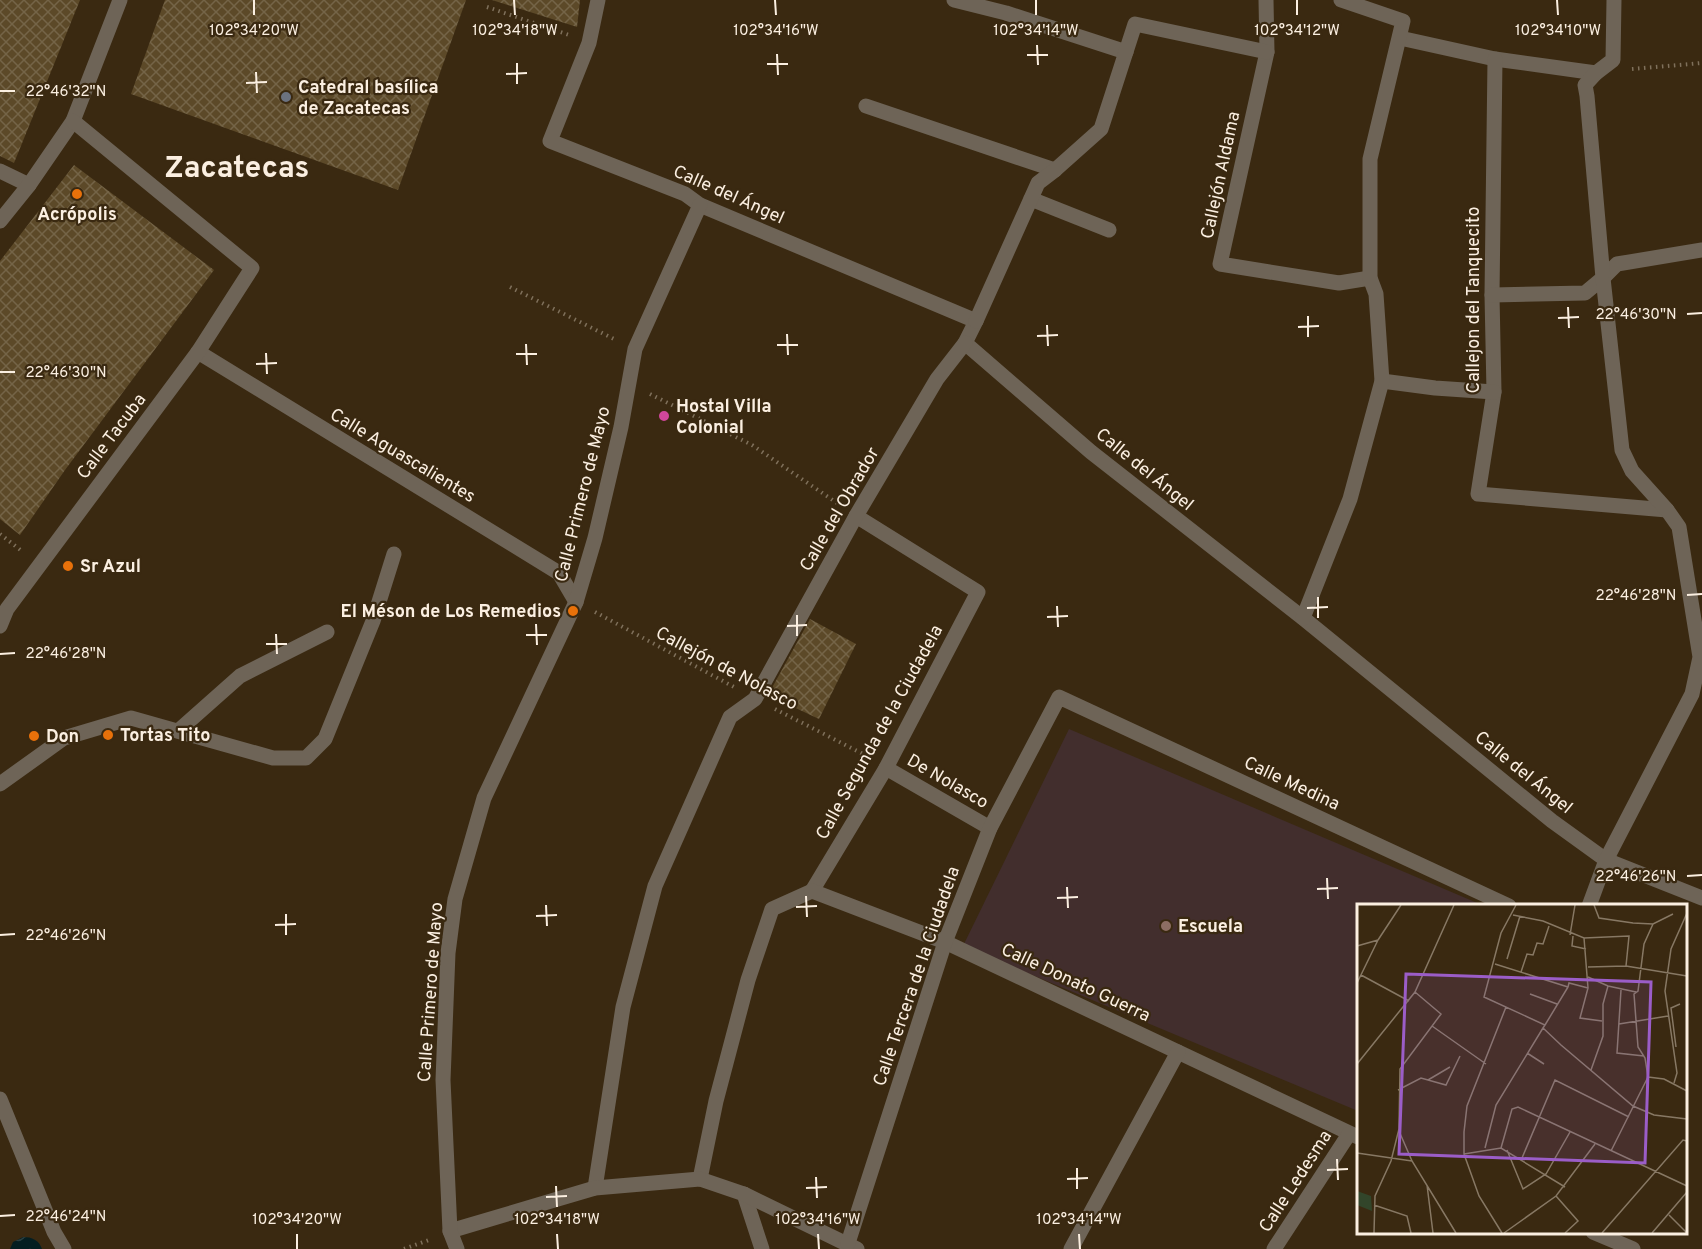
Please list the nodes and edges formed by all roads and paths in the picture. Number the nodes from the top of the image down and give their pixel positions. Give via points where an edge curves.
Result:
1 (120, 0) edge
2 (598, 0) edge
3 (954, 0) edge
4 (1266, 0) edge
5 (1341, 0) edge
6 (1614, 0) edge
7 (487, 7) dead end
8 (1400, 38) junction
9 (590, 43) junction
10 (1126, 52) junction
11 (1267, 52) junction
12 (1495, 58) junction
13 (1702, 63) edge
14 (1596, 73) junction
15 (866, 106) dead end
16 (73, 121) junction
17 (1055, 170) junction
18 (0, 171) edge
19 (29, 185) junction
20 (1031, 199) junction
21 (700, 205) junction
22 (0, 221) edge
23 (1108, 230) dead end
24 (1702, 250) edge
25 (1370, 278) junction
26 (1604, 278) junction
27 (510, 287) dead end
28 (1492, 295) junction
29 (976, 321) junction
30 (965, 343) junction
31 (635, 349) junction
32 (198, 352) junction
33 (1382, 381) junction
34 (628, 383) junction
35 (1494, 392) junction
36 (1667, 510) junction
37 (856, 516) junction
38 (394, 554) dead end
39 (576, 602) junction
40 (1303, 618) junction
41 (0, 626) edge
42 (327, 632) dead end
43 (1701, 657) edge
44 (1059, 697) joint
45 (756, 699) junction
46 (178, 731) junction
47 (865, 755) dead end
48 (886, 768) junction
49 (0, 784) edge
50 (990, 828) junction
51 (1606, 860) junction
52 (812, 891) junction
53 (1702, 898) edge
54 (1505, 904) edge
55 (1590, 904) edge
56 (945, 942) junction
57 (1178, 1052) junction
58 (0, 1099) edge
59 (1354, 1136) edge
60 (699, 1179) junction
61 (595, 1188) junction
62 (744, 1194) junction
63 (450, 1231) junction
64 (1596, 1234) edge
65 (852, 1246) edge
66 (64, 1249) edge
67 (457, 1249) edge
68 (762, 1249) edge
69 (1071, 1249) edge
70 (1274, 1249) edge
71 (1634, 1249) edge

1 - 16 street
2 - 9 street
3 - 10 street
4 - 11 street
5 - 8 street via 1404,21
6 - 14 street via 1613,60
7 - 9 path
8 - 12 street
8 - 25 street via 1370,159
9 - 21 street, Calle del Ángel via 550,141 685,194
10 - 11 street via 1135,24
10 - 17 street via 1101,129
11 - 25 street, Callejón Aldama via 1220,264 1339,283
12 - 14 street
12 - 28 street, Callejon del Tanquecito
13 - 14 path
14 - 26 street via 1585,85
15 - 17 street
16 - 19 street
16 - 32 street, Calle Tacuba via 252,268
17 - 20 street via 1038,183
18 - 19 street
19 - 22 street
20 - 23 street
20 - 29 street
21 - 29 street, Calle del Ángel
21 - 31 street, Calle Primero de Mayo
24 - 26 street via 1617,264
25 - 33 street via 1376,294
26 - 28 street via 1585,293
26 - 36 street via 1622,450 1632,471
27 - 31 path
28 - 35 street, Callejon del Tanquecito
29 - 30 street
30 - 37 street, Calle del Obrador via 937,379
30 - 40 street, Calle del Ángel via 1091,452
31 - 34 street, Calle Primero de Mayo
32 - 39 street, Calle Aguascalientes via 559,573
32 - 41 street, Calle Tacuba via 8,609
33 - 35 street
33 - 40 street via 1350,499
34 - 37 path via 752,445
34 - 39 street, Calle Primero de Mayo via 596,538
35 - 36 street, Callejon del Tanquecito via 1478,494
36 - 43 street via 1679,527
37 - 45 street, Calle del Obrador
37 - 48 street, Calle Segunda de la Ciudadela via 978,592
38 - 46 street via 373,621 325,739 306,758 273,758
39 - 45 path, Callejón de Nolasco
39 - 63 street, Calle Primero de Mayo via 484,798 455,899 448,953 443,1080
40 - 51 street, Calle del Ángel via 1552,821
42 - 46 street via 240,676
43 - 51 street via 1692,694
44 - 50 street, Calle Tercera de la Ciudadela
44 - 54 street, Calle Medina
45 - 47 path, Callejón de Nolasco
45 - 61 street via 730,717 655,886 623,1007
46 - 49 street via 131,718 64,738
48 - 50 street, De Nolasco
48 - 52 street, Calle Segunda de la Ciudadela
50 - 56 street, Calle Tercera de la Ciudadela
51 - 53 street, Calle del Ángel
51 - 55 street
52 - 56 street, Calle Donato Guerra
52 - 60 street via 772,909 748,980
56 - 57 street, Calle Donato Guerra
56 - 65 street, Calle Tercera de la Ciudadela
57 - 59 street, Calle Donato Guerra
57 - 69 street
58 - 66 street
59 - 70 street, Calle Ledesma
60 - 61 street
60 - 62 street
61 - 63 street
62 - 65 street
62 - 68 street
63 - 67 street, Calle Primero de Mayo
64 - 71 street

